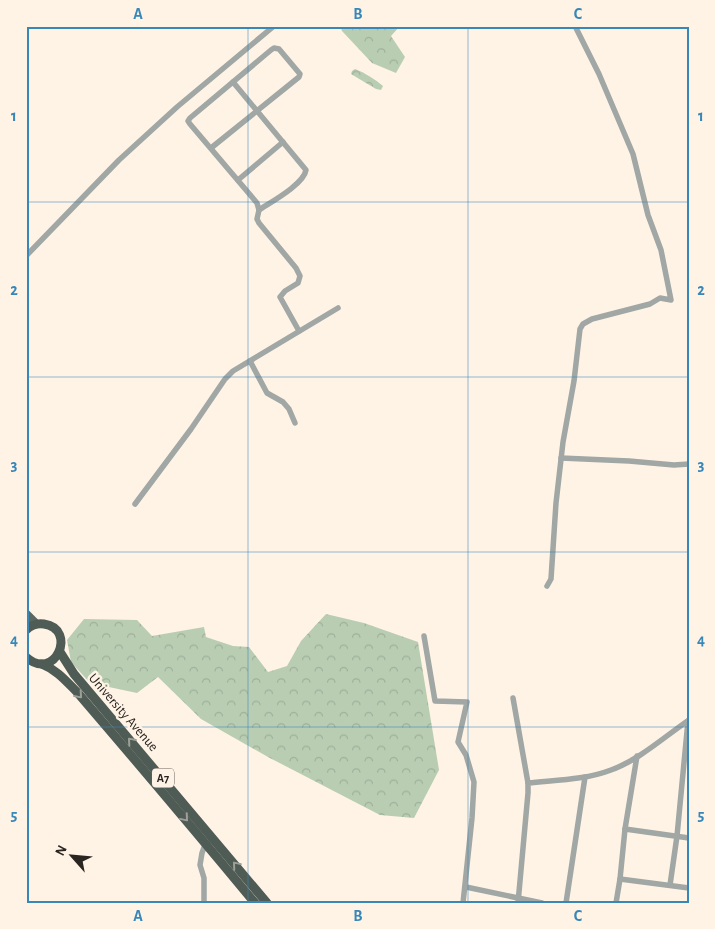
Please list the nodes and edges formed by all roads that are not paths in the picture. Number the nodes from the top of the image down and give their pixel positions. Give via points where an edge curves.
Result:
1 (274, 26) edge
2 (575, 26) edge
3 (232, 82) junction
4 (256, 111) junction
5 (283, 142) junction
6 (211, 148) junction
7 (238, 180) junction
8 (259, 210) junction
9 (26, 256) edge
10 (338, 308) dead end
11 (299, 331) junction
12 (250, 361) junction
13 (295, 424) dead end
14 (561, 458) junction
15 (689, 464) edge
16 (135, 504) dead end
17 (547, 586) dead end
18 (26, 614) edge
19 (36, 624) junction
20 (26, 630) edge
21 (424, 636) dead end
22 (60, 652) junction
23 (27, 658) edge
24 (42, 664) junction
25 (513, 698) dead end
26 (689, 720) edge
27 (688, 740) edge
28 (637, 756) junction
29 (585, 777) junction
30 (528, 783) junction
31 (685, 786) edge
32 (625, 829) junction
33 (677, 836) junction
34 (213, 838) junction
35 (689, 838) edge
36 (205, 845) junction
37 (620, 879) junction
38 (670, 885) junction
39 (466, 888) junction
40 (689, 888) edge
41 (518, 900) edge
42 (204, 903) edge
43 (254, 903) edge
44 (267, 903) edge
45 (463, 903) edge
46 (542, 903) edge
47 (566, 903) edge
48 (616, 903) edge

1 - 9 street via 119,160
2 - 14 street via 633,154 648,215 661,250 671,300 660,298 583,324
3 - 4 street
3 - 4 street via 270,50 279,49 300,74
3 - 6 street via 188,120
4 - 5 street
4 - 6 street
5 - 7 street
5 - 8 street via 306,168 306,173 295,185
6 - 7 street
7 - 8 street
8 - 11 street via 259,223 300,276 298,283 280,297
10 - 11 street
11 - 12 street
12 - 13 street via 267,393 283,402
12 - 16 street via 225,379
14 - 15 street
14 - 17 street via 551,579
18 - 19 main road, A7
19 - 20 highway
19 - 22 highway, A7 via 50,625 56,630 60,637
21 - 39 street via 435,702 467,702 458,742 466,755 474,782
22 - 24 highway
34 -> 22 highway, University Avenue / A7 via 79,680
23 - 24 highway, A7
24 -> 36 highway, University Avenue / A7 via 63,677 77,692 186,818
25 - 30 street
26 - 27 street
26 - 28 street
27 - 31 street
28 - 29 street via 612,770
28 - 32 street
29 - 30 street
29 - 47 street
30 - 41 street
31 - 33 street
32 - 33 street
32 - 37 street
33 - 35 street
33 - 38 street
34 - 36 street
44 -> 34 highway, University Avenue / A7
36 - 42 street via 200,865 204,878
36 - 43 highway, University Avenue / A7
37 - 38 street
37 - 48 street
38 - 40 street
39 - 41 street
39 - 45 street
41 - 46 street

